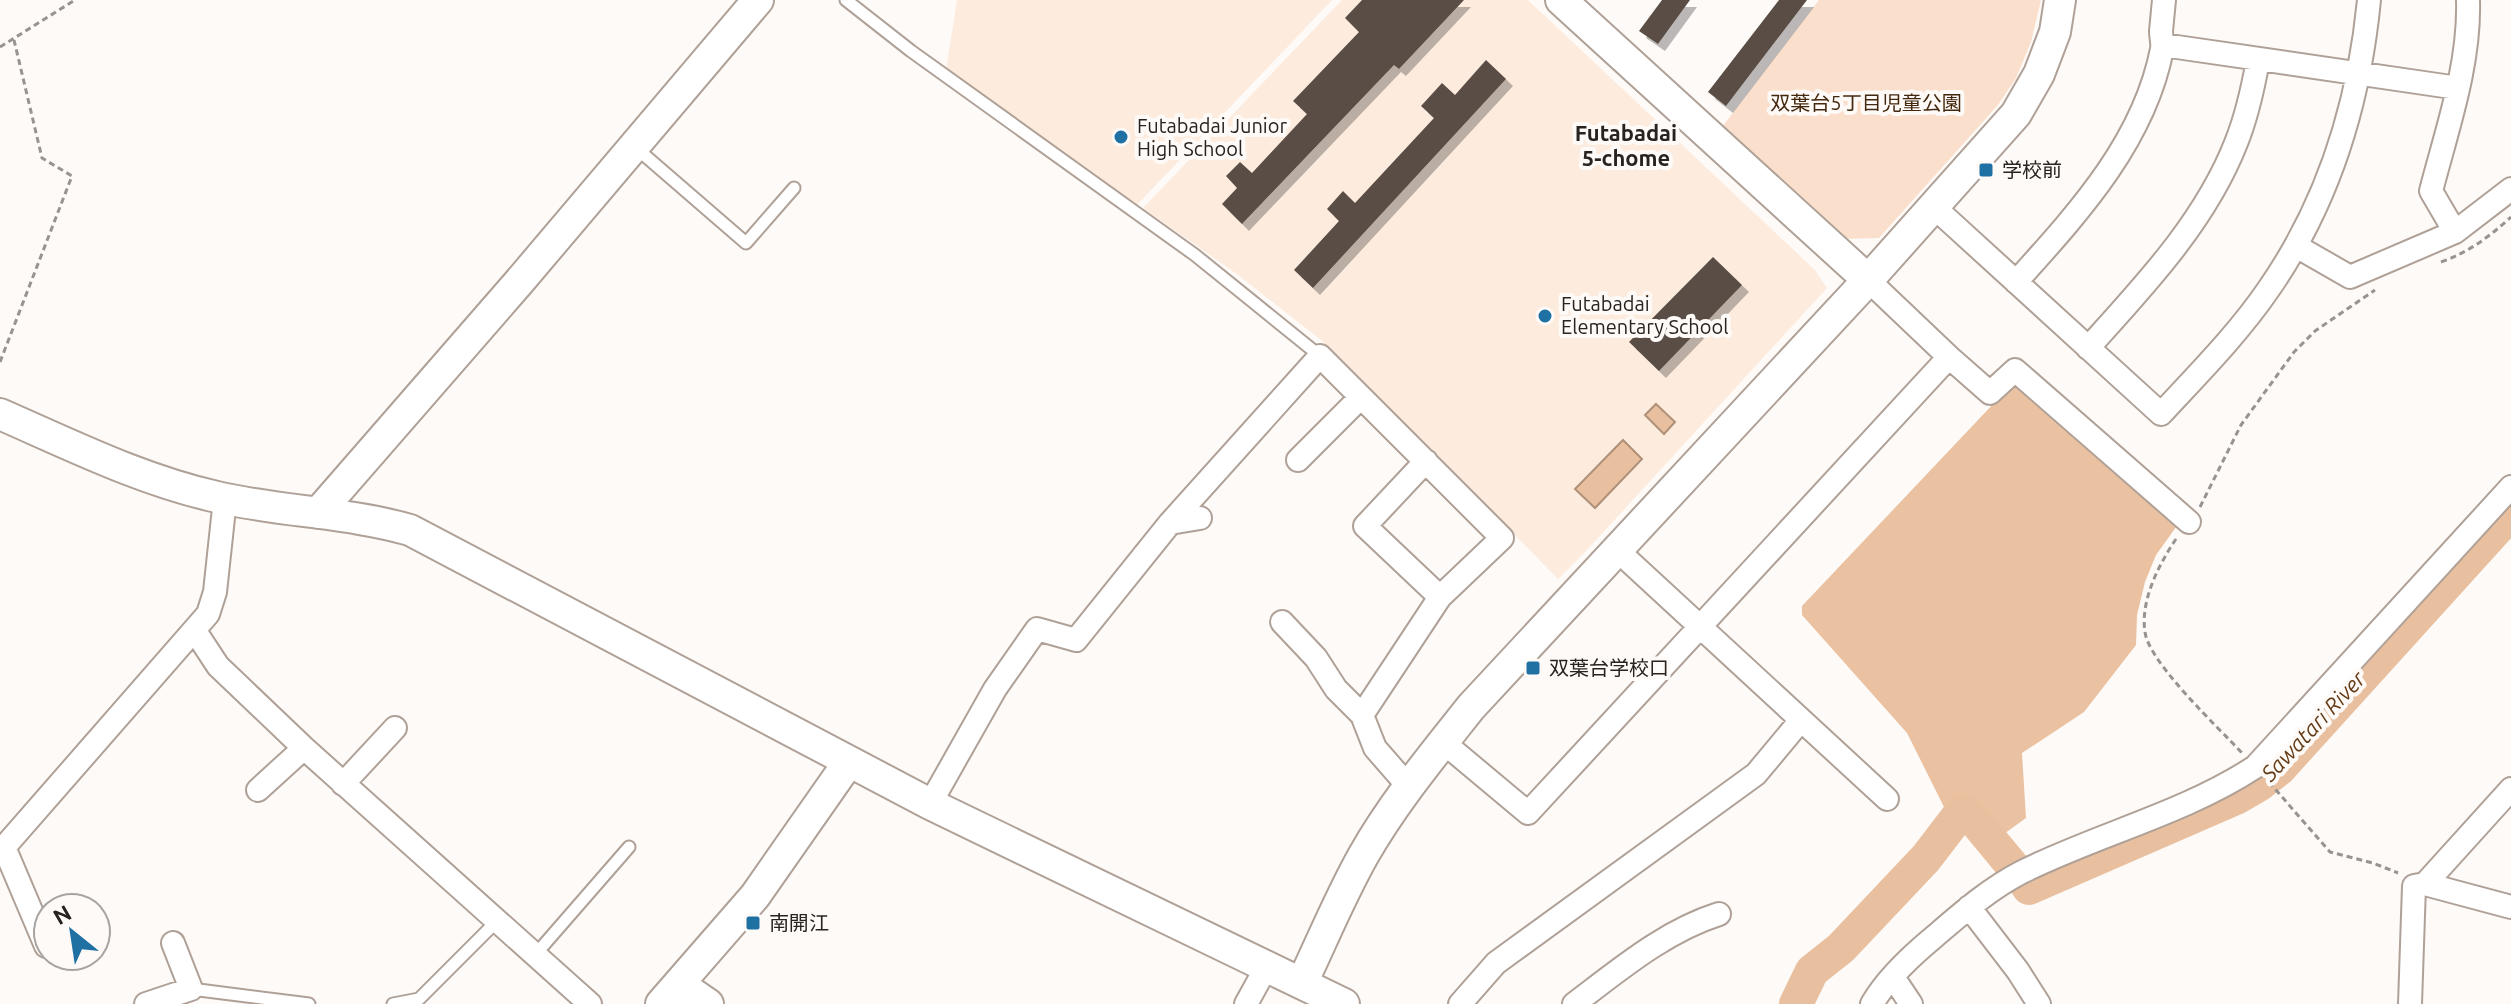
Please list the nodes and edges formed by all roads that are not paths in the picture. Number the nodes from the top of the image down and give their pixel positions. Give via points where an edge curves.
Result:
1 (758, 0) edge
2 (846, 0) edge
3 (1561, 0) edge
4 (2060, 0) edge
5 (2164, 0) edge
6 (2369, 0) edge
7 (2468, 0) edge
8 (2163, 45) junction
9 (2258, 60) junction
10 (2360, 72) junction
11 (2458, 88) junction
12 (634, 147) junction
13 (794, 188) dead end
14 (2511, 189) edge
15 (1934, 207) junction
16 (2455, 232) junction
17 (2296, 246) junction
18 (1868, 280) junction
19 (2016, 282) junction
20 (2088, 348) junction
21 (1320, 356) junction
22 (1949, 357) junction
23 (1361, 397) junction
24 (0, 414) edge
25 (1298, 460) dead end
26 (1426, 461) junction
27 (2511, 487) edge
28 (225, 499) junction
29 (318, 513) junction
30 (1200, 518) dead end
31 (2189, 522) road end
32 (1170, 523) junction
33 (1617, 550) junction
34 (1440, 597) junction
35 (1282, 622) dead end
36 (1702, 627) junction
37 (195, 631) junction
38 (1362, 715) junction
39 (1801, 720) junction
40 (395, 728) dead end
41 (1443, 742) junction
42 (304, 748) junction
43 (848, 763) junction
44 (343, 784) junction
45 (1409, 787) junction
46 (2511, 789) edge
47 (258, 790) dead end
48 (1887, 799) dead end
49 (930, 804) junction
50 (629, 847) dead end
51 (2, 849) edge
52 (2419, 885) junction
53 (1969, 907) junction
54 (2511, 907) edge
55 (1719, 914) dead end
56 (32, 915) edge
57 (497, 921) junction
58 (173, 943) dead end
59 (535, 955) junction
60 (1267, 966) junction
61 (1893, 977) junction
62 (1302, 983) junction
63 (191, 994) edge
64 (670, 994) edge
65 (261, 1001) edge
66 (146, 1004) edge
67 (309, 1004) edge
68 (393, 1004) edge
69 (590, 1004) edge
70 (708, 1004) edge
71 (1246, 1004) edge
72 (1344, 1004) edge
73 (1460, 1004) edge
74 (1574, 1004) edge
75 (1872, 1004) edge
76 (1911, 1004) edge
77 (2039, 1004) edge
78 (2410, 1004) edge

1 - 12 street
2 - 21 lane via 1195,255
3 - 18 street
4 - 15 street via 2039,74 2016,114
5 - 8 street
6 - 10 street
7 - 11 street via 2469,30
8 - 9 street
8 - 19 street via 2150,93 2123,149 2079,212
9 - 10 street
9 - 20 street via 2236,144 2201,211 2154,275
10 - 11 street
10 - 17 street via 2340,147
11 - 16 street via 2431,191
12 - 13 lane via 746,243
12 - 29 street
14 - 16 street
15 - 18 street
15 - 19 street
16 - 17 street via 2350,277
17 - 20 street via 2229,340 2161,414
18 - 22 street
18 - 33 street
19 - 20 street
21 - 23 street
21 - 32 street
22 - 31 street via 1990,393 2015,370
22 - 36 street
23 - 25 street
23 - 26 street
24 - 28 street via 122,468
26 - 34 street via 1365,526
26 - 34 street via 1502,538
27 - 53 street via 2262,775 2021,872
28 - 29 street
28 - 37 street via 215,592
29 - 43 street via 410,530
30 - 32 street
32 - 49 street via 1076,640 1037,629 995,689
33 - 36 street
33 - 41 street
34 - 38 street
35 - 38 street
36 - 39 street
36 - 41 street via 1528,813
37 - 42 street via 218,666
37 - 51 street
38 - 45 street via 1375,748
39 - 48 street
39 - 73 street via 1756,774 1496,963
40 - 44 street
41 - 45 street
42 - 44 street
42 - 47 street
43 - 49 street
43 - 64 street via 755,896
44 - 57 street
45 - 62 street via 1364,854
46 - 52 street
49 - 60 street
50 - 59 lane
51 - 56 street
52 - 54 street
52 - 78 street
53 - 61 street
53 - 77 street
55 - 74 street via 1697,921 1632,960
57 - 59 street
57 - 68 lane via 419,999
58 - 63 street
59 - 69 street
60 - 62 street
60 - 71 street
61 - 75 street
61 - 76 street
62 - 72 street
63 - 65 lane
63 - 66 street
64 - 70 street
65 - 67 lane

